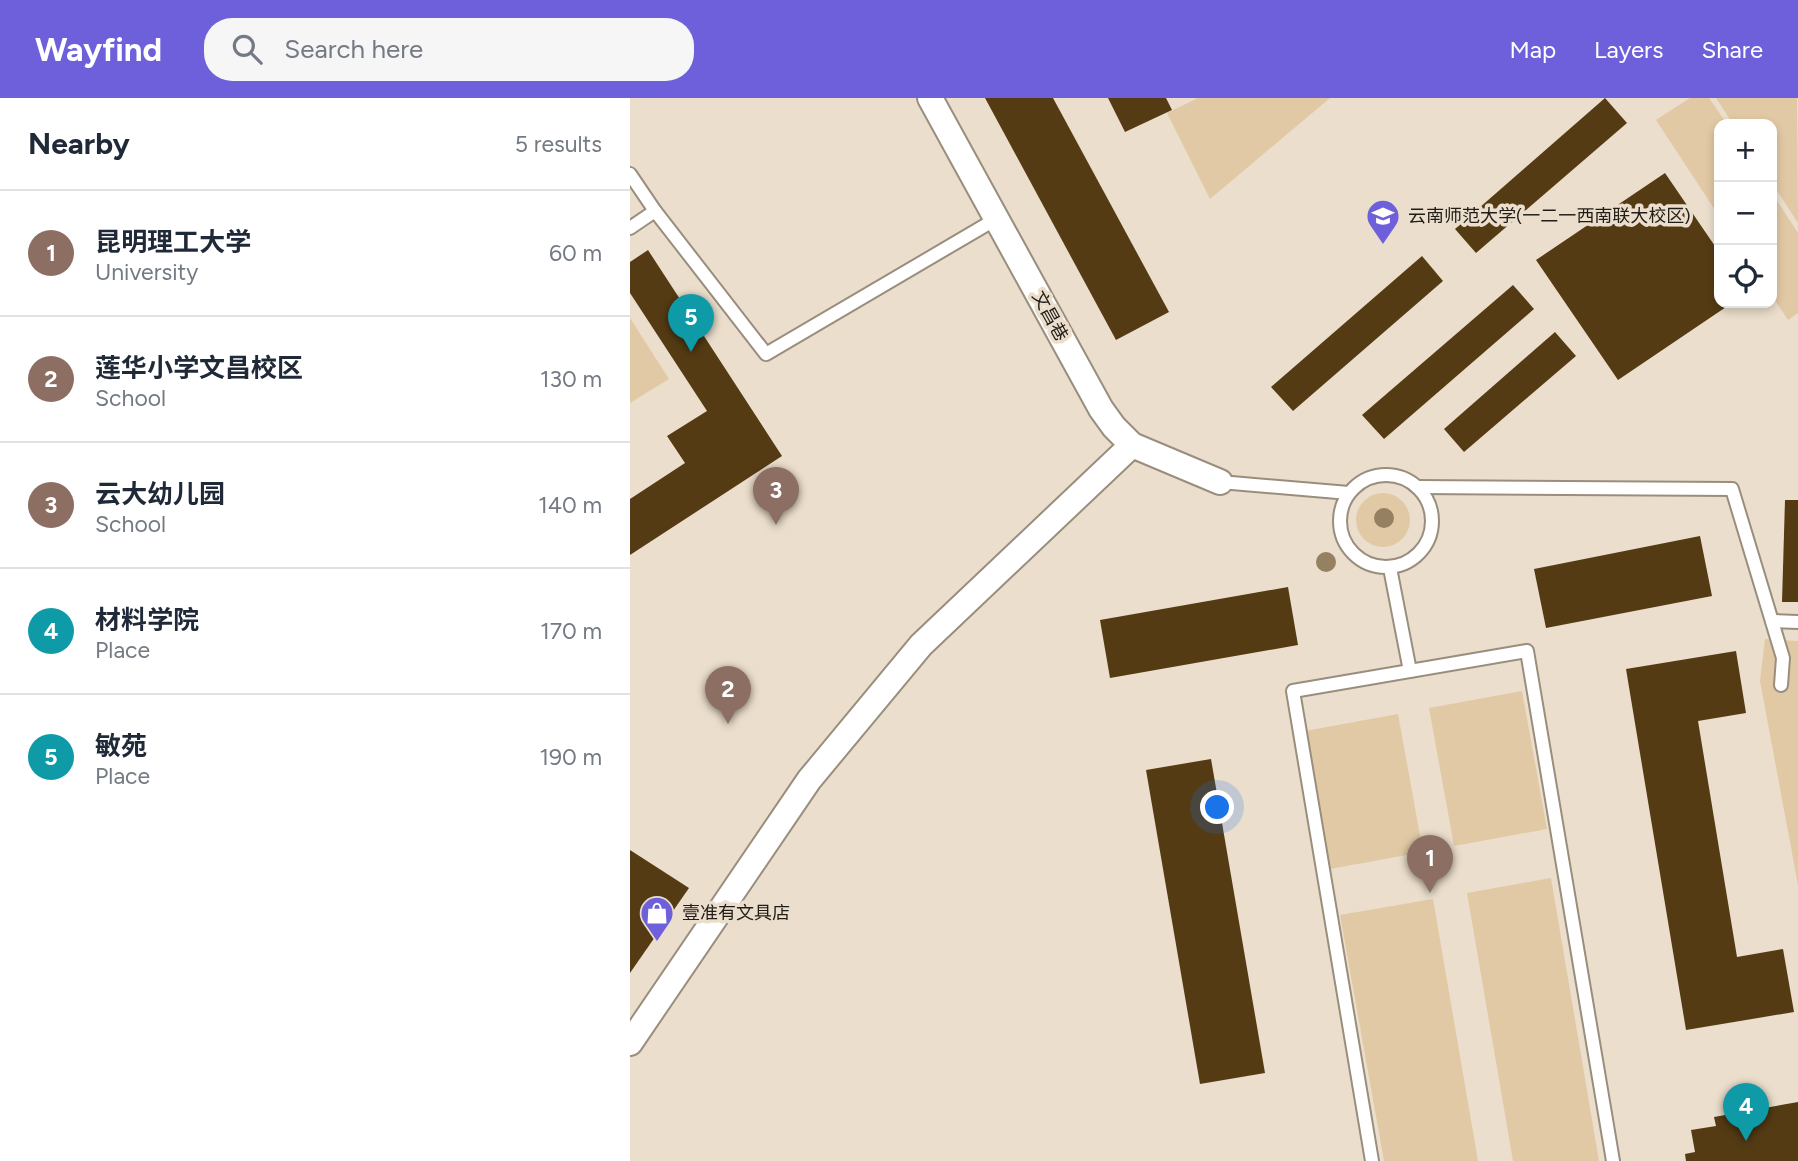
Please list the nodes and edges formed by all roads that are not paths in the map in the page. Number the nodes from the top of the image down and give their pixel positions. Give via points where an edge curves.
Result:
1 (930, 98) edge
2 (630, 174) edge
3 (655, 211) junction
4 (996, 219) junction
5 (630, 228) edge
6 (1132, 445) junction
7 (1220, 482) joint
8 (1417, 486) junction
9 (1349, 493) junction
10 (1390, 568) junction
11 (1772, 621) junction
12 (1798, 622) edge
13 (1410, 671) junction
14 (1781, 684) dead end
15 (630, 1043) edge
16 (1372, 1161) edge
17 (1613, 1161) edge

1 - 4 street, 文昌巷
2 - 3 lane
3 - 4 lane via 766,354
3 - 5 lane
4 - 6 street, 文昌巷 via 1101,409
6 - 7 street, 文昌巷
6 - 15 street via 920,645 808,779
7 - 9 lane
8 - 9 lane via 1389,475 1360,483
8 - 10 lane via 1432,513 1432,528 1418,555
8 - 11 lane via 1732,489
9 - 10 lane via 1341,506 1341,537 1360,560
10 - 13 lane
11 - 12 lane
11 - 14 lane via 1783,658
13 - 16 lane via 1293,691
13 - 17 lane via 1527,651

